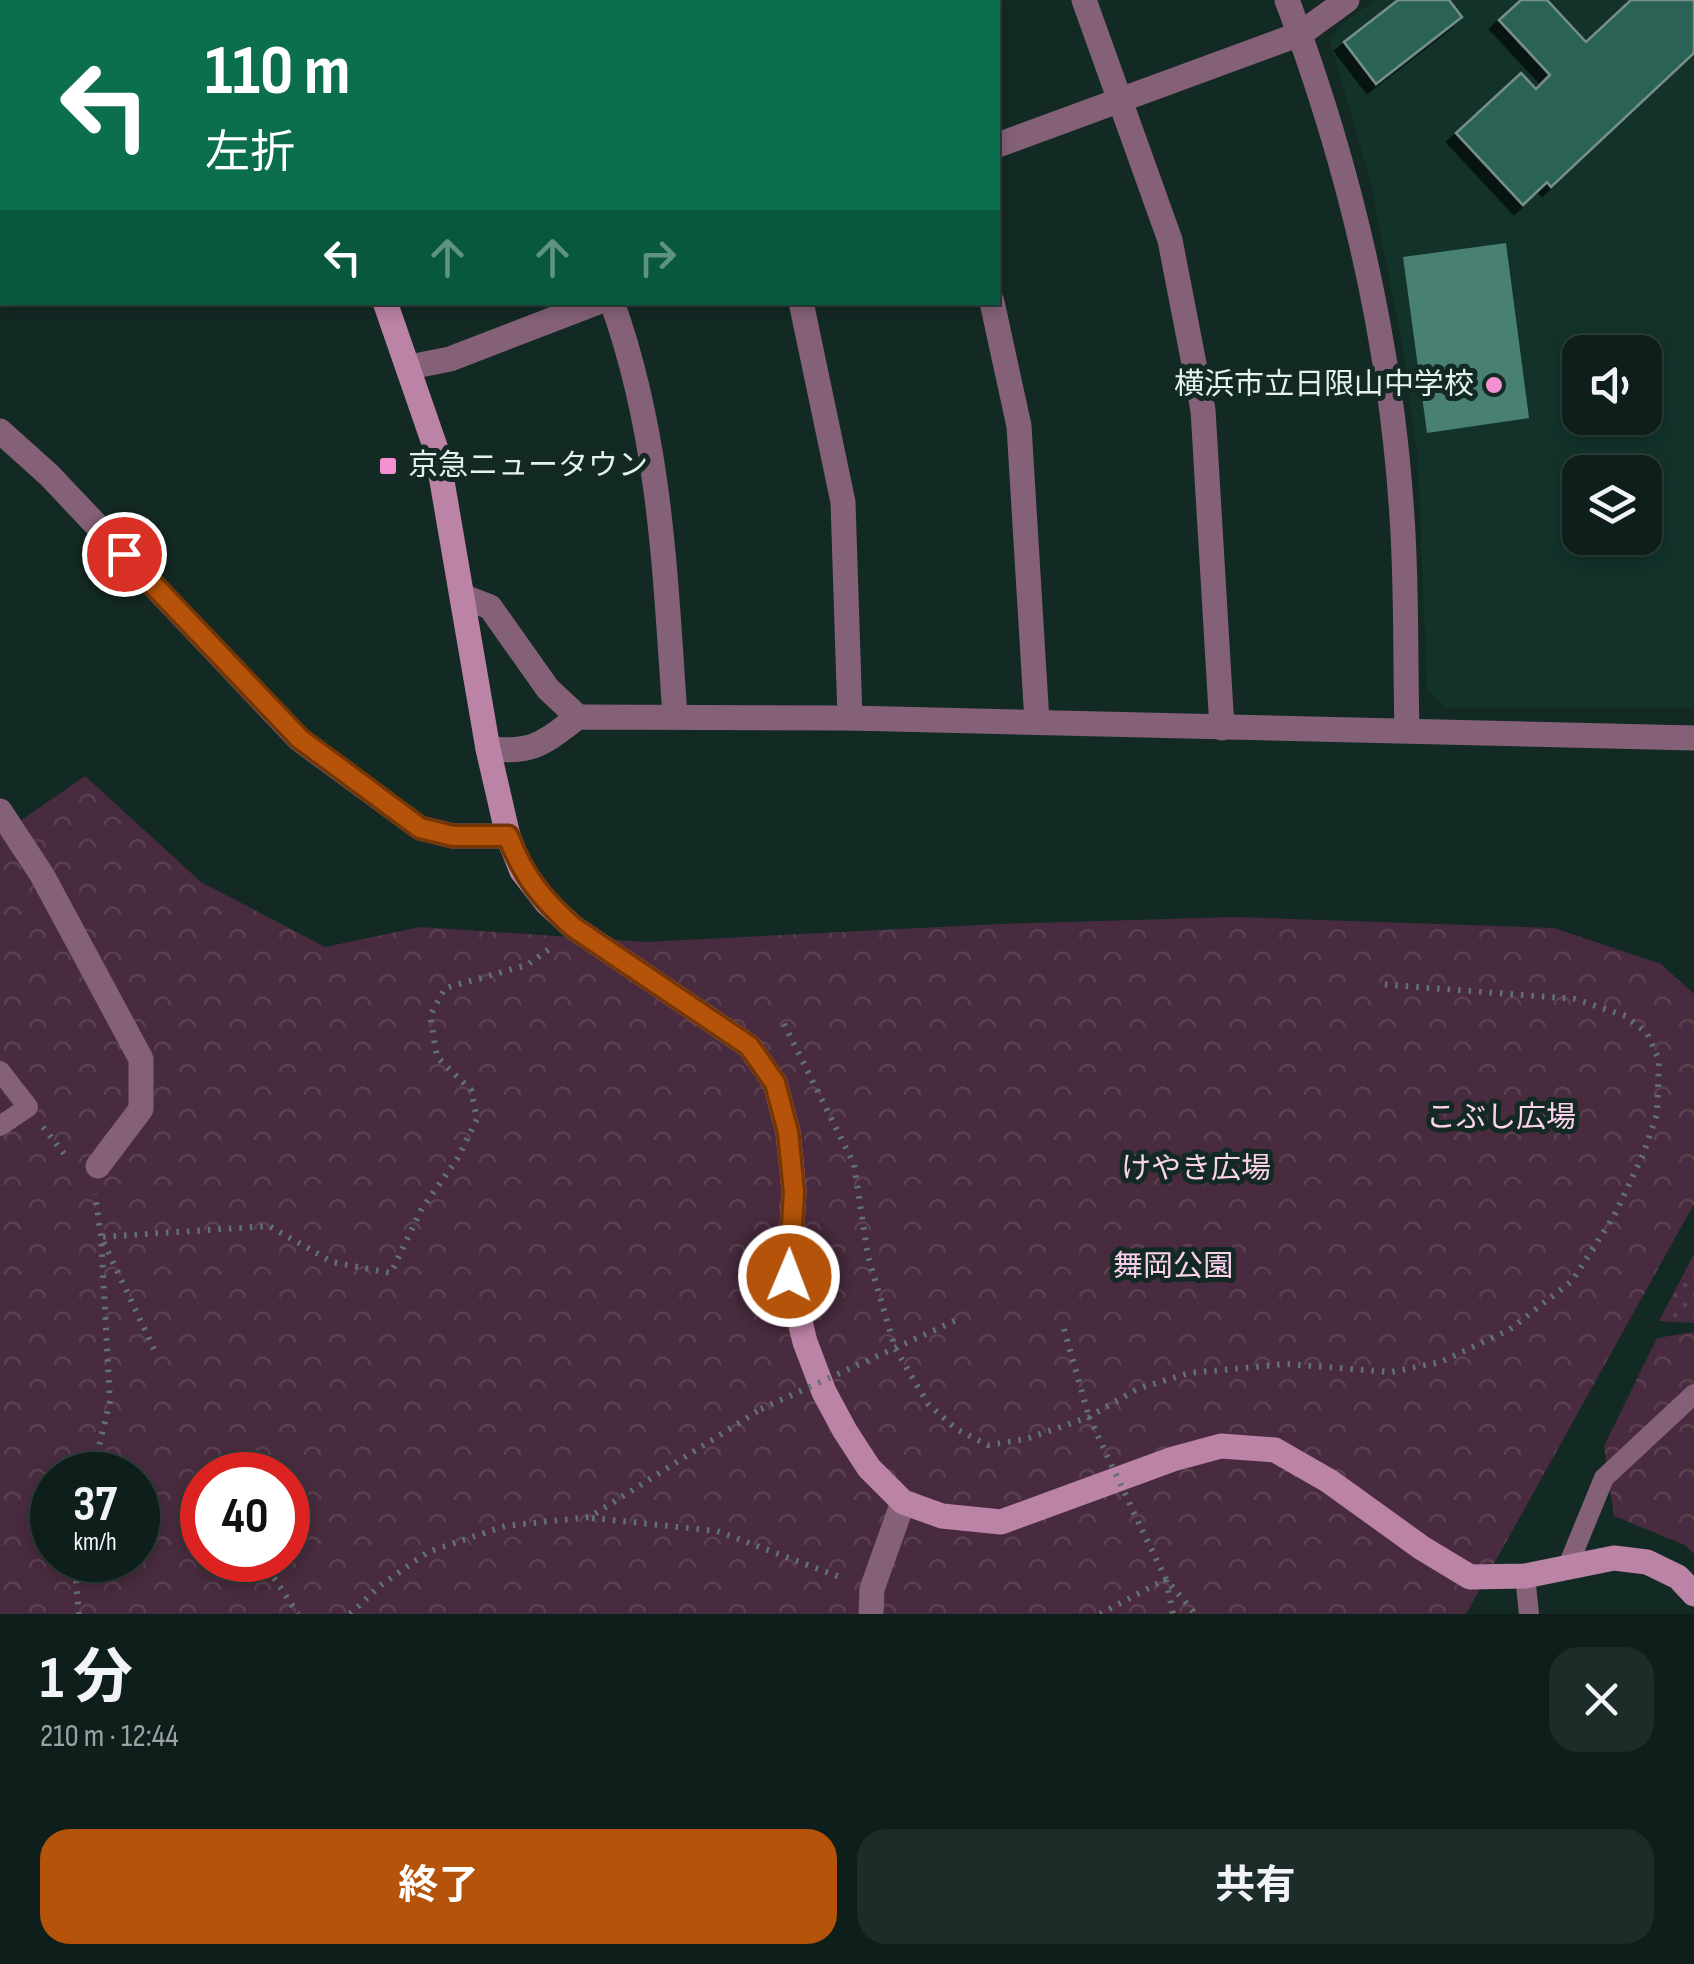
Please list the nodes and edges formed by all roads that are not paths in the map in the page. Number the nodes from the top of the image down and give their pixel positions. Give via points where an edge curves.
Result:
1 (1084, 0) edge
2 (1287, 0) edge
3 (1348, 0) edge
4 (1300, 34) junction
5 (1122, 100) junction
6 (1000, 145) edge
7 (387, 305) edge
8 (590, 305) edge
9 (613, 305) edge
10 (802, 305) edge
11 (993, 305) edge
12 (410, 367) junction
13 (0, 431) edge
14 (464, 598) junction
15 (675, 716) junction
16 (578, 717) junction
17 (850, 718) junction
18 (1037, 722) junction
19 (1222, 728) junction
20 (1407, 729) junction
21 (1694, 738) edge
22 (488, 749) junction
23 (0, 811) edge
24 (508, 836) junction
25 (0, 1071) edge
26 (0, 1126) edge
27 (85, 1171) road end
28 (1694, 1394) edge
29 (903, 1502) junction
30 (1567, 1568) junction
31 (1525, 1576) junction
32 (1694, 1594) edge
33 (872, 1601) edge
34 (1530, 1614) edge

1 - 5 street
2 - 4 street
3 - 4 street
4 - 5 street
4 - 20 street via 1359,237 1386,374 1402,516
5 - 6 street
5 - 19 street via 1170,240 1203,410
7 - 12 street
8 - 12 street via 450,359
9 - 15 street via 636,370 661,508
10 - 17 street via 843,502
11 - 18 street via 1019,426
12 - 14 street via 437,452
13 - 24 street via 50,475 300,739 420,828
14 - 16 street via 490,606 548,689
14 - 22 street
15 - 16 street
15 - 17 street
16 - 22 street via 520,752
17 - 18 street
18 - 19 street
19 - 20 street
20 - 21 street
22 - 24 street
23 - 27 street via 42,875 140,1059 141,1108
24 - 29 street via 522,871 547,904 749,1046 775,1083 794,1192 789,1276 805,1342 845,1431
25 - 26 lane via 28,1107
28 - 30 lane via 1604,1478
29 - 31 street via 942,1516 1001,1522 1221,1446 1275,1450 1470,1577
29 - 33 street
30 - 31 street
30 - 32 street via 1614,1558 1648,1562
31 - 34 lane

